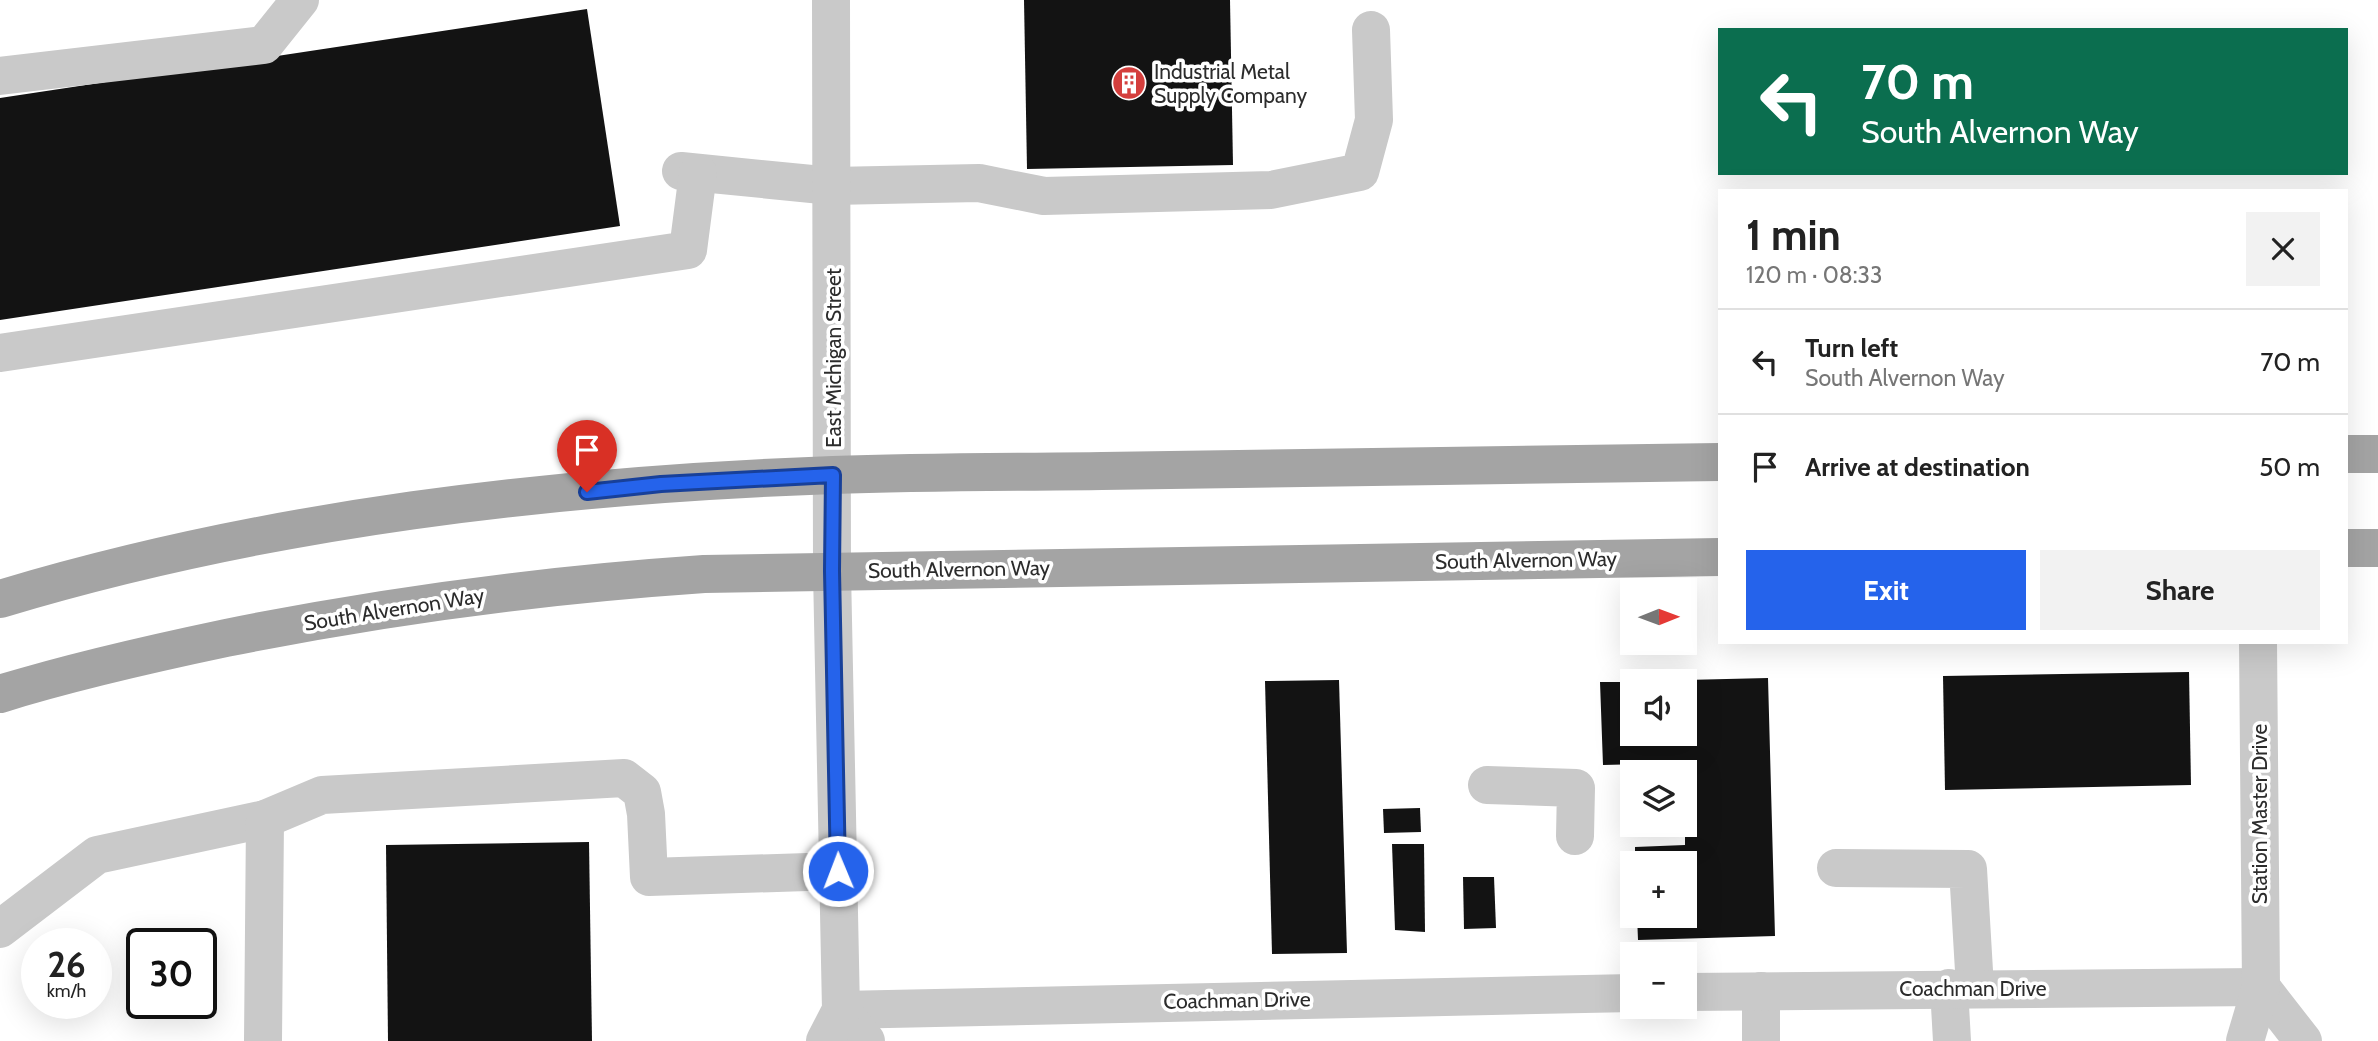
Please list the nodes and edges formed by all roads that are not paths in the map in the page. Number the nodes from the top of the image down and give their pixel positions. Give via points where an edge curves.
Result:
1 (300, 0) edge
2 (831, 0) edge
3 (1371, 30) dead end
4 (0, 76) edge
5 (832, 186) junction
6 (0, 353) edge
7 (2348, 454) edge
8 (2378, 454) edge
9 (1718, 462) edge
10 (833, 475) junction
11 (2348, 548) edge
12 (2378, 548) edge
13 (1718, 557) edge
14 (832, 571) junction
15 (0, 599) edge
16 (2258, 644) edge
17 (0, 694) edge
18 (1487, 785) dead end
19 (265, 819) junction
20 (1575, 836) dead end
21 (1836, 868) dead end
22 (838, 871) junction
23 (0, 929) edge
24 (2261, 987) junction
25 (1962, 988) junction
26 (1761, 991) junction
27 (1697, 992) edge
28 (1620, 994) edge
29 (833, 1026) edge
30 (263, 1041) edge
31 (866, 1041) edge
32 (1762, 1041) edge
33 (1952, 1041) edge
34 (2245, 1041) edge
35 (2303, 1041) edge

1 - 4 street via 264,45
2 - 5 street, East Michigan Street
3 - 5 street via 1374,120 1360,172 1271,190 1044,196 979,183
5 - 6 street via 689,172 688,250
5 - 10 street, East Michigan Street
7 - 8 main road
9 - 10 main road
10 - 14 street, East Michigan Street
10 - 15 main road via 661,484 417,509 156,558
11 - 12 main road
13 - 14 main road, South Alvernon Way
14 - 17 main road, South Alvernon Way via 704,574 465,596 174,649
14 - 22 street, East Michigan Street
16 - 24 street, Station Master Drive
18 - 20 street via 1576,788
19 - 22 street via 323,795 624,778 642,792 649,877
19 - 23 street via 97,855
19 - 30 street
21 - 25 street via 1968,869
22 - 29 street, East Michigan Street
24 - 25 street, Coachman Drive
24 - 34 street, Station Master Drive
24 - 35 street
25 - 26 street, Coachman Drive
25 - 33 street
26 - 27 street, Coachman Drive
26 - 32 street
28 - 29 street, Coachman Drive
29 - 31 street

